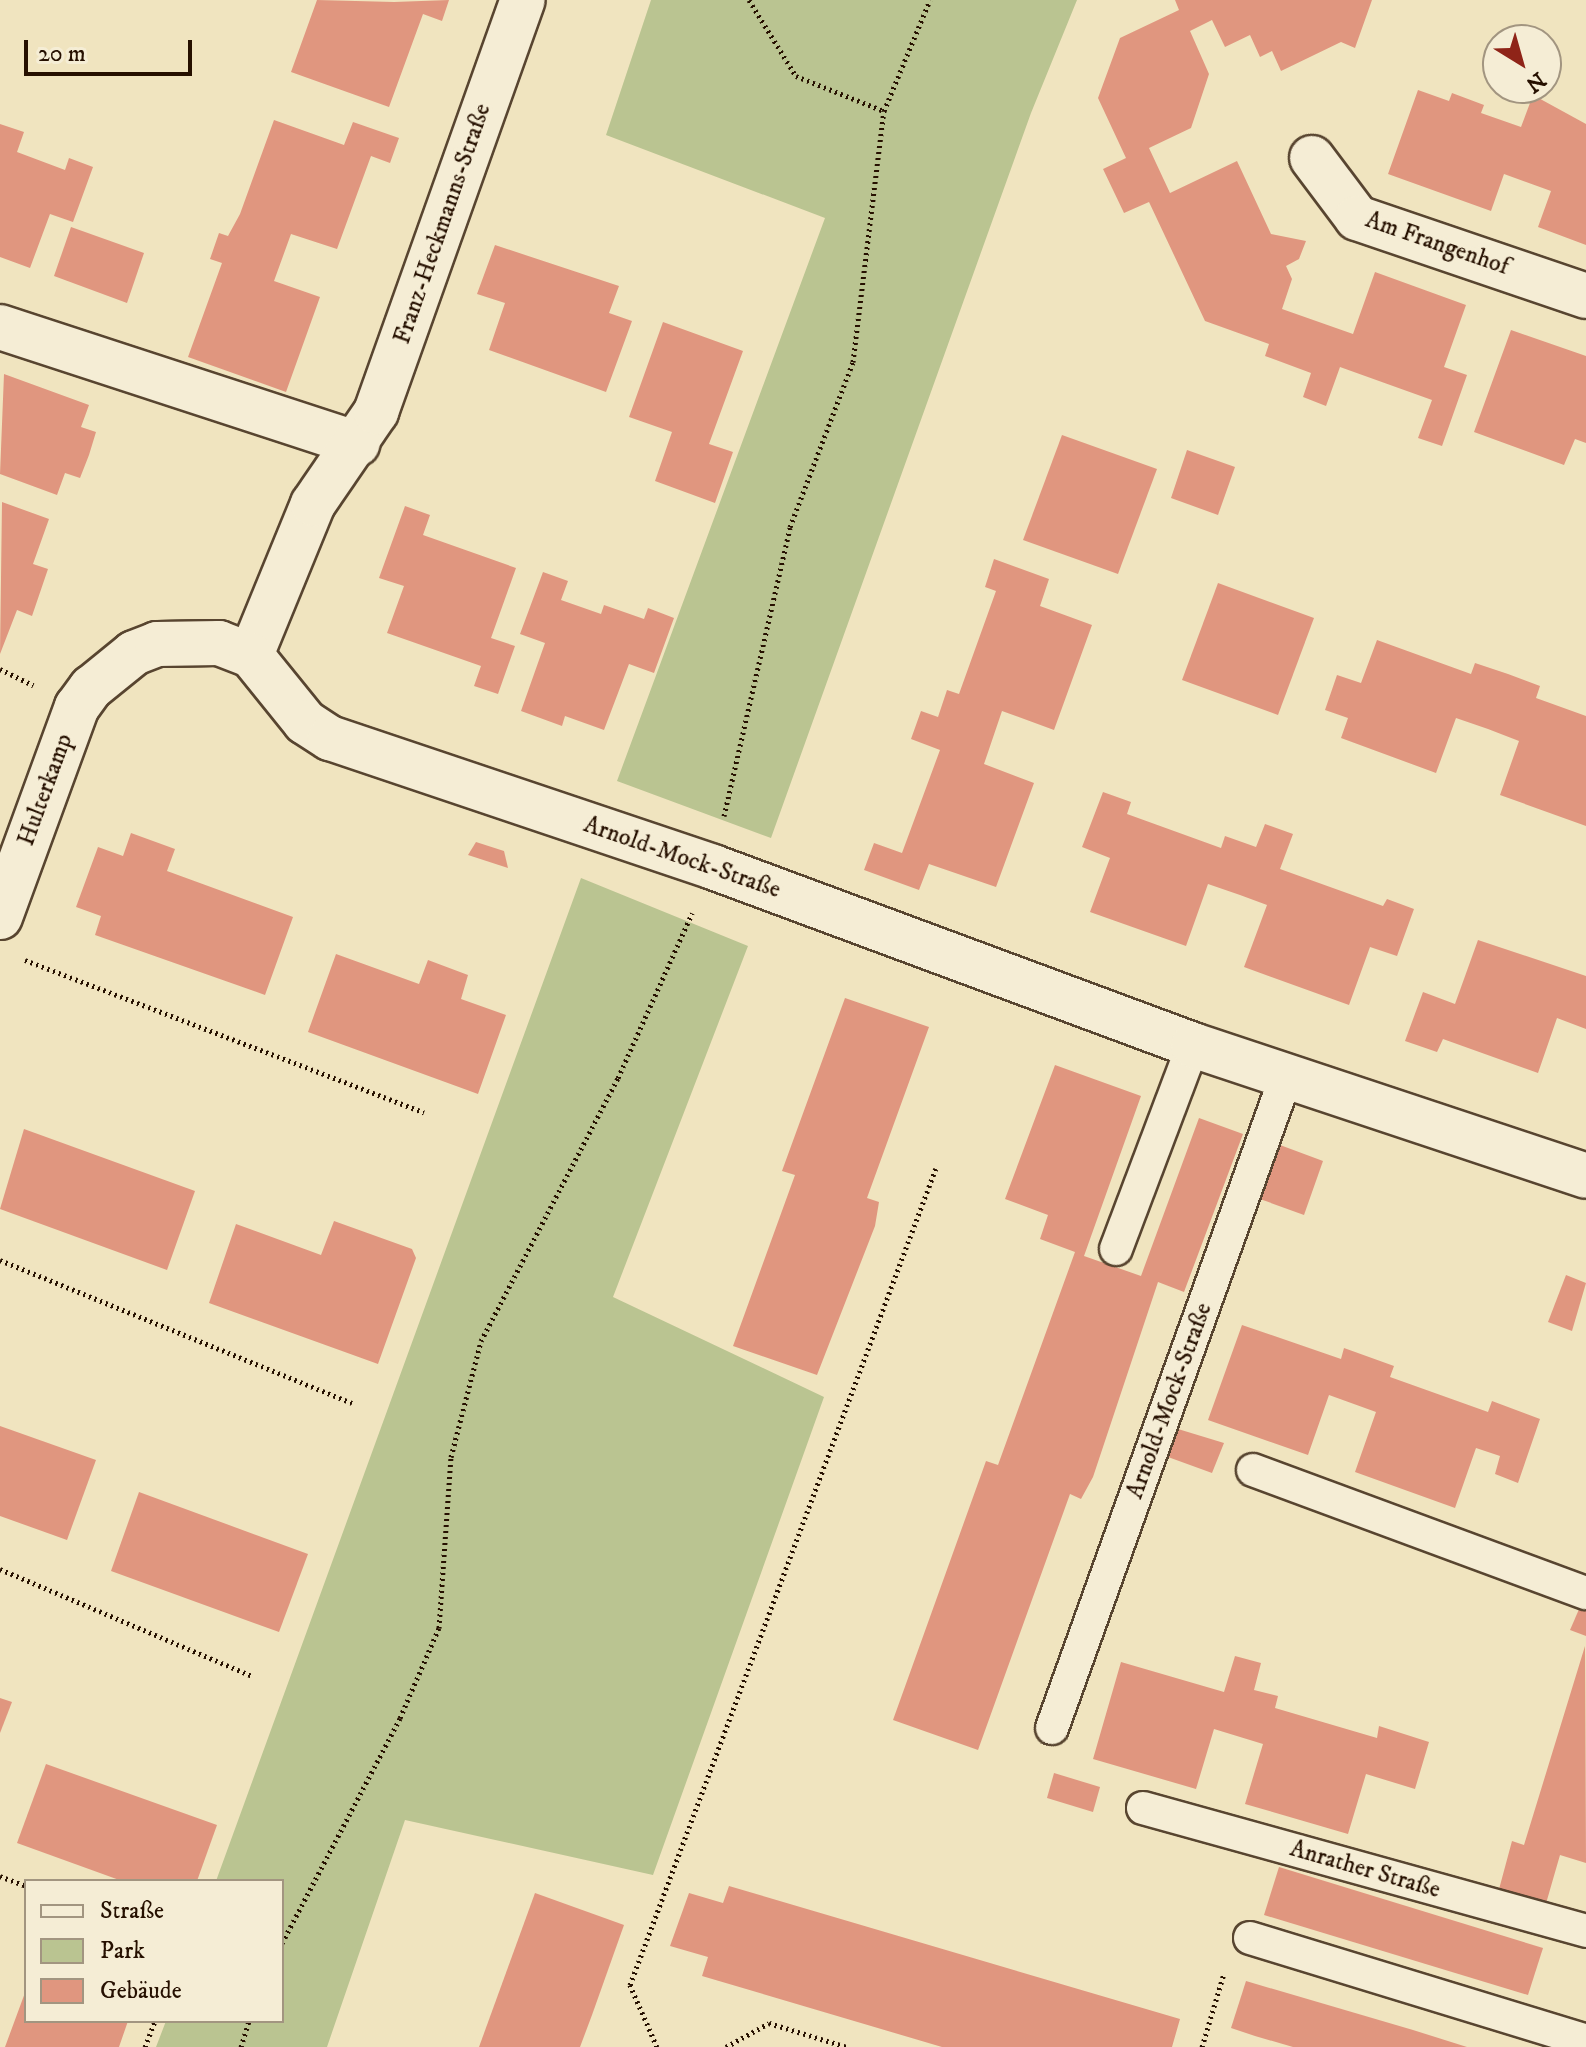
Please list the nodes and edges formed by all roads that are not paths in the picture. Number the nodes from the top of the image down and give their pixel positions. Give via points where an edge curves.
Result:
1 (523, 0) edge
2 (1312, 158) dead end
3 (1586, 296) edge
4 (0, 327) edge
5 (357, 444) junction
6 (251, 655) junction
7 (7, 936) edge
8 (1193, 1045) junction
9 (1287, 1074) junction
10 (1586, 1176) edge
11 (1116, 1249) dead end
12 (1253, 1470) dead end
13 (1586, 1593) edge
14 (1052, 1728) dead end
15 (1143, 1808) dead end
16 (1586, 1931) edge
17 (1250, 1938) dead end
18 (1586, 2041) edge

1 - 5 street, Franz-Heckmanns-Straße via 376,412
2 - 3 street, Am Frangenhof via 1357,218
4 - 5 street
5 - 6 street, Franz-Heckmanns-Straße via 313,504
6 - 7 street, Hulterkamp via 219,643 157,644 107,673 77,707
6 - 8 street, Arnold-Mock-Straße via 305,722 330,738 713,867
8 - 9 street, Arnold-Mock-Straße
8 - 11 lane
9 - 10 street, Arnold-Mock-Straße
9 - 14 lane, Arnold-Mock-Straße
12 - 13 lane
15 - 16 lane, Anrather Straße
17 - 18 lane

